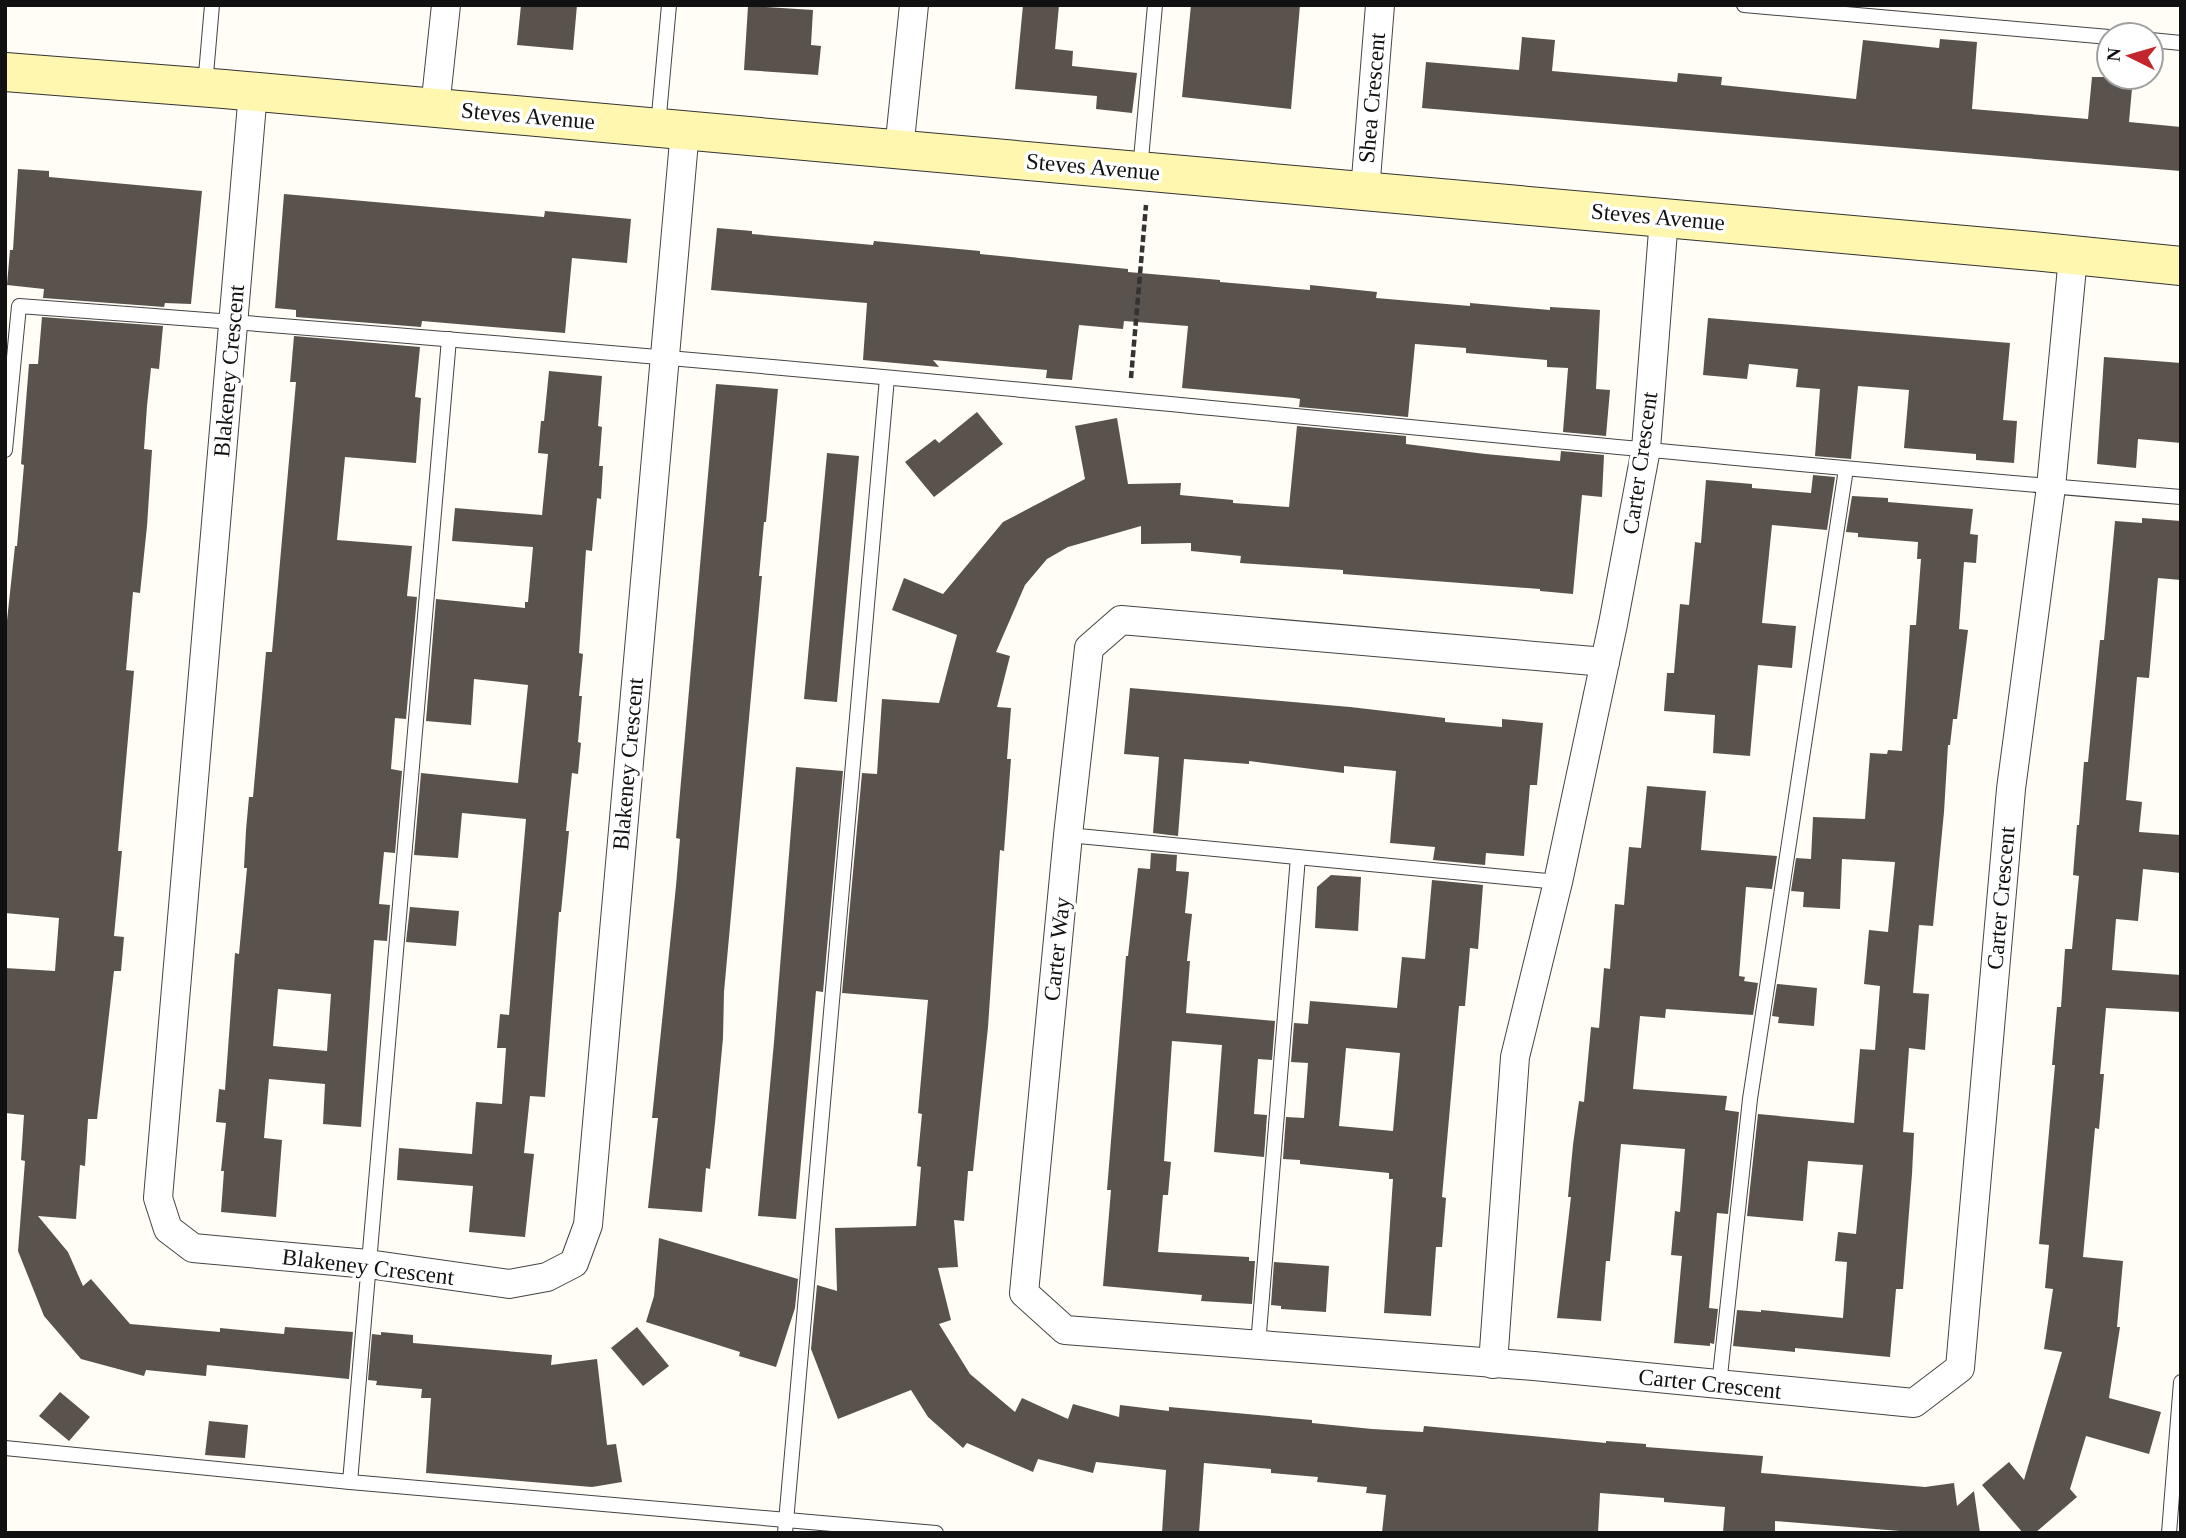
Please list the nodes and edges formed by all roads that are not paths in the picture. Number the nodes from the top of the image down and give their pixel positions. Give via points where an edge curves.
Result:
1 (212, 5) edge
2 (446, 5) edge
3 (669, 5) edge
4 (914, 5) edge
5 (1155, 5) edge
6 (1380, 5) edge
7 (1744, 5) edge
8 (2095, 36) edge
9 (5, 72) edge
10 (205, 88) junction
11 (253, 92) junction
12 (435, 108) junction
13 (671, 129) junction
14 (899, 150) junction
15 (1140, 171) junction
16 (1365, 191) junction
17 (1664, 218) junction
18 (2073, 257) junction
19 (2181, 266) edge
20 (233, 322) junction
21 (449, 339) junction
22 (664, 357) junction
23 (887, 378) junction
24 (1646, 449) junction
25 (5, 450) edge
26 (1846, 469) junction
27 (2051, 487) junction
28 (2181, 497) edge
29 (1605, 662) junction
30 (1068, 835) junction
31 (1298, 857) junction
32 (1558, 883) junction
33 (368, 1264) junction
34 (1258, 1345) junction
35 (1493, 1364) junction
36 (2181, 1381) edge
37 (1719, 1385) junction
38 (5, 1448) edge
39 (350, 1482) junction
40 (786, 1526) edge
41 (936, 1533) edge
42 (2169, 1533) edge

1 - 10 lane
2 - 12 street
3 - 13 lane
4 - 14 street
5 - 15 lane
6 - 16 street, Shea Crescent
7 - 8 lane
9 - 10 street, Steves Avenue
10 - 11 street, Steves Avenue
11 - 12 street, Steves Avenue
11 - 20 street, Blakeney Crescent
12 - 13 street, Steves Avenue
13 - 14 street, Steves Avenue
13 - 22 street, Blakeney Crescent
14 - 15 street, Steves Avenue
15 - 16 street, Steves Avenue
16 - 17 street, Steves Avenue
17 - 18 street, Steves Avenue
17 - 24 street, Carter Crescent
18 - 19 street, Steves Avenue
18 - 27 street, Carter Crescent
20 - 21 lane
20 - 25 lane via 19,306
20 - 33 street, Blakeney Crescent via 158,1198 168,1229 192,1248
21 - 22 lane
21 - 33 lane
22 - 23 lane
22 - 33 street, Blakeney Crescent via 588,1225 574,1263 547,1277 509,1284
23 - 24 lane
23 - 40 lane
24 - 26 lane
24 - 29 street, Carter Crescent
26 - 27 lane
26 - 37 lane via 1750,1099
27 - 28 lane
27 - 37 street, Carter Crescent via 2011,789 1960,1368 1914,1403
29 - 30 street, Carter Way via 1122,620 1089,648
29 - 32 street, Carter Crescent
30 - 31 lane
30 - 34 street, Carter Way via 1024,1293 1065,1331
31 - 32 lane
31 - 34 lane
32 - 35 street, Carter Crescent via 1515,1057
33 - 39 lane
34 - 35 street, Carter Way
35 - 37 street, Carter Crescent
36 - 42 lane
38 - 39 lane
39 - 40 lane
40 - 41 lane

